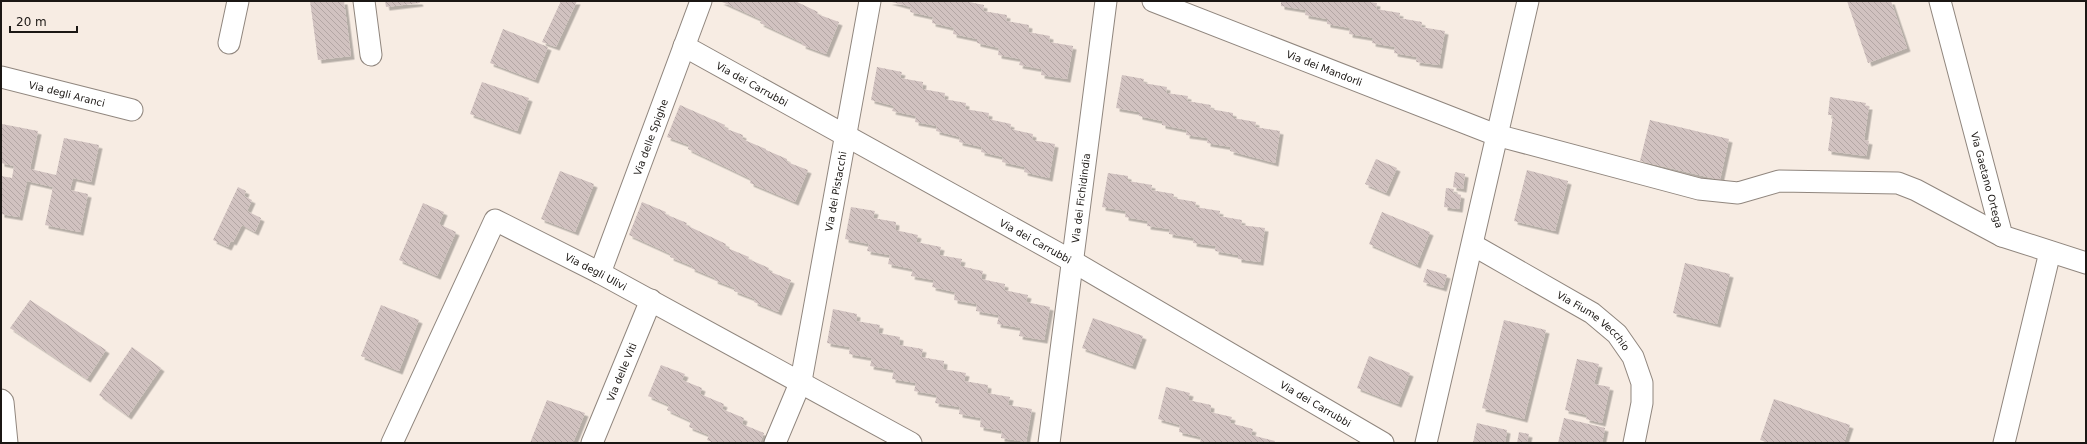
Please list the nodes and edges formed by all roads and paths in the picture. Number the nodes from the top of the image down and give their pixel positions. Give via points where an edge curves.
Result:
1 (238, 1) edge
2 (364, 1) edge
3 (701, 1) edge
4 (870, 1) edge
5 (1106, 1) edge
6 (1153, 1) edge
7 (1528, 1) edge
8 (1940, 1) edge
9 (229, 43) dead end
10 (684, 46) junction
11 (371, 55) dead end
12 (1, 77) edge
13 (132, 110) dead end
14 (1496, 135) junction
15 (845, 136) junction
16 (2002, 236) junction
17 (1473, 245) junction
18 (2050, 252) junction
19 (1072, 261) junction
20 (2086, 264) edge
21 (600, 272) junction
22 (651, 300) junction
23 (801, 381) junction
24 (1, 400) edge
25 (7, 443) edge
26 (392, 443) edge
27 (592, 443) edge
28 (775, 443) edge
29 (911, 443) edge
30 (1049, 443) edge
31 (1383, 443) edge
32 (1426, 443) edge
33 (1634, 443) edge
34 (2004, 443) edge

1 - 9 street
2 - 11 street
3 - 10 street, Via delle Spighe
4 - 15 street, Via dei Pistacchi
5 - 19 street, Via dei Fichidindia
6 - 14 street, Via dei Mandorli
7 - 14 street
8 - 16 street, Via Gaetano Ortega
10 - 15 street, Via dei Carrubbi
10 - 21 street, Via delle Spighe
12 - 13 street, Via degli Aranci
14 - 16 street, Via dei Mandorli via 1699,189 1738,193 1779,181 1898,183
14 - 17 street
15 - 19 street, Via dei Carrubbi
15 - 23 street, Via dei Pistacchi
16 - 18 street, Via Gaetano Ortega
17 - 32 street
17 - 33 street, Via Fiume Vecchio via 1592,313 1617,334 1633,357 1642,383 1642,403
18 - 20 street, Via Gaetano Ortega
18 - 34 street
19 - 30 street, Via dei Fichidindia
19 - 31 street, Via dei Carrubbi
21 - 22 street, Via degli Ulivi
21 - 26 street, Via degli Ulivi via 496,220
22 - 23 street, Via degli Ulivi
22 - 27 street, Via delle Viti
23 - 28 street, Via dei Pistacchi
23 - 29 street, Via degli Ulivi
24 - 25 street

